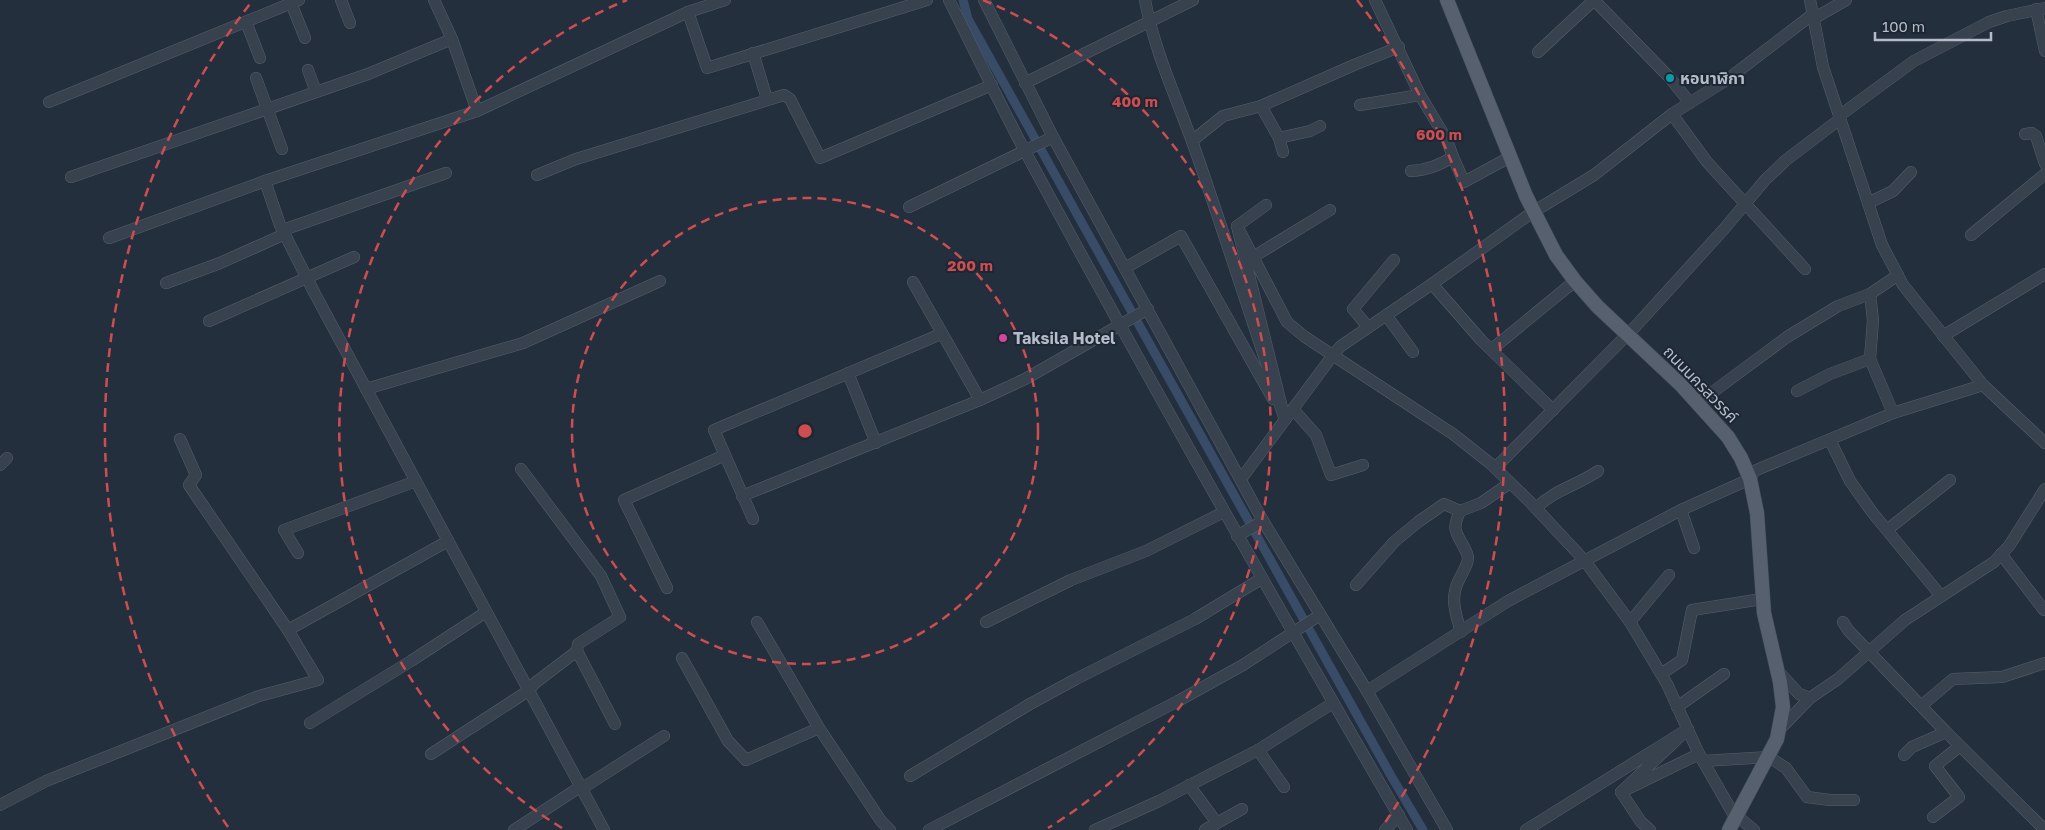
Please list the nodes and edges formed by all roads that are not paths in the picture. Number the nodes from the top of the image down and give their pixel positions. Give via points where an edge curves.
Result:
1 (341, 0) edge
2 (725, 0) edge
3 (926, 0) edge
4 (948, 0) edge
5 (984, 0) edge
6 (1145, 0) edge
7 (1193, 0) edge
8 (1374, 0) edge
9 (1447, 0) edge
10 (1594, 0) edge
11 (1810, 0) edge
12 (1846, 0) edge
13 (295, 1) edge
14 (437, 1) edge
15 (2041, 8) edge
16 (688, 12) junction
17 (1813, 16) junction
18 (1149, 21) junction
19 (246, 22) junction
20 (350, 23) dead end
21 (305, 38) dead end
22 (452, 39) junction
23 (1399, 48) junction
24 (2045, 51) edge
25 (1538, 52) dead end
26 (753, 53) junction
27 (260, 58) dead end
28 (308, 70) dead end
29 (256, 78) dead end
30 (1024, 83) junction
31 (992, 86) junction
32 (316, 92) junction
33 (1420, 94) junction
34 (767, 100) junction
35 (49, 102) dead end
36 (1690, 103) junction
37 (1360, 105) dead end
38 (1261, 106) junction
39 (268, 109) junction
40 (477, 111) junction
41 (1672, 114) junction
42 (1840, 118) junction
43 (1320, 126) dead end
44 (2025, 134) dead end
45 (1053, 137) junction
46 (1279, 138) junction
47 (1192, 141) junction
48 (282, 149) dead end
49 (1025, 151) junction
50 (1283, 152) dead end
51 (1453, 157) junction
52 (1510, 157) junction
53 (2045, 164) edge
54 (1411, 171) dead end
55 (1911, 172) dead end
56 (446, 173) dead end
57 (2045, 174) edge
58 (537, 175) dead end
59 (71, 177) dead end
60 (265, 181) junction
61 (1868, 203) junction
62 (1266, 205) dead end
63 (1744, 205) junction
64 (910, 207) dead end
65 (1330, 210) dead end
66 (1533, 212) junction
67 (1237, 226) junction
68 (284, 232) junction
69 (1971, 236) dead end
70 (108, 238) dead end
71 (354, 257) dead end
72 (1253, 257) junction
73 (1394, 260) dead end
74 (1125, 268) junction
75 (1805, 269) dead end
76 (2045, 274) edge
77 (1898, 275) junction
78 (307, 277) junction
79 (660, 281) dead end
80 (1575, 281) junction
81 (913, 282) dead end
82 (166, 283) dead end
83 (1432, 284) junction
84 (1870, 294) junction
85 (1148, 309) junction
86 (1386, 315) junction
87 (208, 321) dead end
88 (1120, 325) junction
89 (1368, 327) junction
90 (941, 334) junction
91 (1627, 334) junction
92 (1943, 336) junction
93 (1492, 349) junction
94 (1413, 352) dead end
95 (1333, 355) junction
96 (1870, 359) junction
97 (848, 374) junction
98 (1982, 385) junction
99 (366, 389) junction
100 (1797, 391) dead end
101 (980, 400) junction
102 (1698, 403) junction
103 (1293, 409) junction
104 (1553, 410) junction
105 (1893, 413) junction
106 (1285, 420) junction
107 (180, 439) dead end
108 (1830, 440) junction
109 (876, 443) junction
110 (2045, 443) edge
111 (725, 455) junction
112 (1363, 465) dead end
113 (1495, 468) junction
114 (521, 469) dead end
115 (1598, 471) dead end
116 (1242, 479) junction
117 (1750, 479) junction
118 (1950, 480) dead end
119 (416, 481) junction
120 (1510, 483) junction
121 (2045, 489) edge
122 (742, 496) junction
123 (1536, 508) junction
124 (1681, 510) junction
125 (1460, 511) junction
126 (1224, 512) junction
127 (753, 519) dead end
128 (1263, 521) junction
129 (1887, 530) junction
130 (1237, 536) junction
131 (448, 541) junction
132 (1694, 548) dead end
133 (298, 553) dead end
134 (2002, 554) junction
135 (1585, 561) junction
136 (1669, 575) dead end
137 (1261, 580) junction
138 (1356, 585) dead end
139 (666, 588) dead end
140 (1941, 596) junction
141 (1762, 599) junction
142 (2044, 610) edge
143 (486, 612) junction
144 (1320, 616) junction
145 (757, 622) dead end
146 (986, 622) dead end
147 (1630, 622) junction
148 (1843, 622) dead end
149 (288, 630) junction
150 (1461, 632) junction
151 (1292, 633) junction
152 (577, 651) junction
153 (1870, 651) junction
154 (682, 658) dead end
155 (2045, 663) edge
156 (1776, 669) junction
157 (1661, 674) junction
158 (1724, 674) dead end
159 (528, 691) junction
160 (1366, 691) junction
161 (1810, 698) junction
162 (1333, 703) junction
163 (1921, 706) junction
164 (1677, 707) junction
165 (310, 723) dead end
166 (614, 724) dead end
167 (820, 728) junction
168 (1688, 729) junction
169 (1780, 729) junction
170 (1946, 732) junction
171 (664, 736) dead end
172 (1960, 746) junction
173 (1258, 750) junction
174 (430, 754) dead end
175 (1904, 755) dead end
176 (1770, 757) junction
177 (1701, 758) junction
178 (910, 776) dead end
179 (1190, 785) junction
180 (1284, 787) dead end
181 (581, 788) junction
182 (1621, 792) junction
183 (1854, 800) dead end
184 (0, 806) edge
185 (1242, 809) dead end
186 (1399, 815) junction
187 (1736, 816) junction
188 (1933, 817) dead end
189 (1216, 823) junction
190 (514, 830) edge
191 (604, 830) edge
192 (890, 830) edge
193 (929, 830) edge
194 (1095, 830) edge
195 (1205, 830) edge
196 (1385, 830) edge
197 (1407, 830) edge
198 (1447, 830) edge
199 (1526, 830) edge
200 (1650, 830) edge
201 (1729, 830) edge
202 (1754, 830) edge
203 (2045, 830) edge

1 - 20 street
2 - 16 street
3 - 26 street
4 - 31 street
5 - 30 street
6 - 18 street
7 - 18 street
8 - 23 street
9 - 52 main road, ถนนนครสวรรค์
10 - 25 street
10 - 36 street
11 - 17 street
12 - 17 street
13 - 19 street
13 - 21 street
14 - 22 street
15 - 24 street
15 - 42 street via 1989,22 1914,60
16 - 26 street via 707,68
16 - 40 street
17 - 36 street
17 - 42 street via 1823,67
18 - 30 street
18 - 47 street via 1169,85
19 - 27 street
19 - 35 street
22 - 32 street
22 - 40 street
23 - 33 street
23 - 38 street
26 - 34 street
28 - 32 street
29 - 39 street
30 - 45 street
31 - 34 street via 820,158 790,99 784,95
31 - 49 street
32 - 39 street
33 - 37 street
33 - 51 street via 1448,140
34 - 58 street via 576,159
36 - 41 street
38 - 46 street
38 - 47 street via 1224,116
39 - 48 street
39 - 59 street
40 - 60 street
41 - 63 street
41 - 66 street via 1594,175
42 - 61 street
42 - 63 street via 1786,160
43 - 46 street
44 - 53 street via 2036,136
45 - 49 street
45 - 74 street
46 - 50 street
47 - 106 street
49 - 64 street
49 - 88 street
51 - 52 street via 1464,182
51 - 54 street via 1436,167
52 - 66 main road, ถนนนครสวรรค์
55 - 61 street via 1893,191
56 - 68 street
57 - 69 street
60 - 68 street
60 - 70 street
61 - 77 street via 1882,245
62 - 67 street
63 - 75 street
63 - 91 street
65 - 72 street
66 - 80 main road, ถนนนครสวรรค์
66 - 83 street
67 - 72 street
67 - 106 street
68 - 78 street
68 - 82 street via 220,263
71 - 78 street
72 - 95 street via 1287,322
73 - 89 street via 1353,309
74 - 85 street
74 - 106 street via 1181,236
76 - 92 street
77 - 84 street
77 - 92 street
78 - 87 street
78 - 99 street
79 - 99 street via 522,343
80 - 91 main road, ถนนนครสวรรค์
80 - 93 street
81 - 90 street
83 - 86 street
83 - 93 street
84 - 96 street via 1873,320
84 - 102 street via 1838,306 1787,337
85 - 88 street
85 - 116 street
86 - 89 street
86 - 94 street
88 - 101 street via 1025,379
88 - 126 street
89 - 95 street
90 - 97 street
90 - 101 street
91 - 102 main road, ถนนนครสวรรค์
91 - 104 street
92 - 98 street
93 - 104 street
95 - 103 street
95 - 113 street via 1453,434
96 - 100 street
96 - 105 street
97 - 109 street
97 - 111 street via 714,430
98 - 105 street
98 - 110 street
99 - 119 street
101 - 109 street
102 - 117 main road, ถนนนครสวรรค์ via 1728,437
103 - 106 street
103 - 112 street via 1316,435 1331,475
104 - 113 street
105 - 108 street
106 - 116 street
107 - 149 street via 196,475 189,485
108 - 117 street via 1754,471
108 - 129 street via 1850,481
109 - 122 street
111 - 122 street
111 - 139 street via 624,500
113 - 120 street
114 - 152 street via 601,576 620,618 578,644
115 - 123 street via 1549,496
116 - 128 street
117 - 124 street
117 - 141 main road, ถนนนครสวรรค์ via 1757,513
118 - 129 street
119 - 131 street
119 - 133 street via 284,530
120 - 123 street
120 - 125 street via 1481,504
121 - 134 street
122 - 127 street
123 - 135 street
124 - 132 street
124 - 135 street
125 - 138 street via 1444,504 1418,522 1394,542
125 - 150 street via 1454,531 1468,555 1454,596
126 - 130 street
126 - 146 street via 1146,551 1071,580
128 - 130 street
128 - 144 street
129 - 140 street
130 - 137 street
131 - 143 street
131 - 149 street
134 - 140 street
134 - 142 street
135 - 147 street
135 - 150 street via 1508,602
136 - 147 street
137 - 151 street
137 - 178 street via 1195,620 1045,696
140 - 153 street via 1905,620
141 - 156 main road, ถนนนครสวรรค์
141 - 157 street via 1692,610 1682,660
143 - 159 street
143 - 165 street
144 - 151 street
144 - 160 street
145 - 167 street
147 - 157 street
148 - 153 street
149 - 184 street via 318,680 249,700 46,781
150 - 160 street
151 - 162 street
151 - 193 street via 1178,702
152 - 159 street
152 - 166 street
153 - 161 street
153 - 163 street
154 - 167 street via 728,741 746,760
155 - 163 street via 2002,677 1953,679
156 - 161 street via 1799,694
156 - 169 main road, ถนนนครสวรรค์ via 1783,706
157 - 164 street
158 - 164 street
159 - 174 street
159 - 181 street
160 - 198 street
161 - 169 street
162 - 173 street
162 - 186 street
163 - 170 street
164 - 168 street
167 - 192 street
168 - 177 street
168 - 182 street
168 - 199 street
169 - 176 main road, ถนนนครสวรรค์
170 - 172 street
170 - 175 street via 1912,747
171 - 181 street
172 - 188 street via 1935,766 1959,797
172 - 203 street
173 - 179 street
173 - 180 street
176 - 177 street
176 - 183 street via 1786,768 1807,797
176 - 187 main road, ถนนนครสวรรค์
177 - 182 street
177 - 187 street
179 - 189 street
179 - 194 street
181 - 190 street
181 - 191 street
182 - 200 street
185 - 189 street
186 - 196 street
186 - 197 street
187 - 201 main road, ถนนนครสวรรค์
187 - 202 street
189 - 195 street

